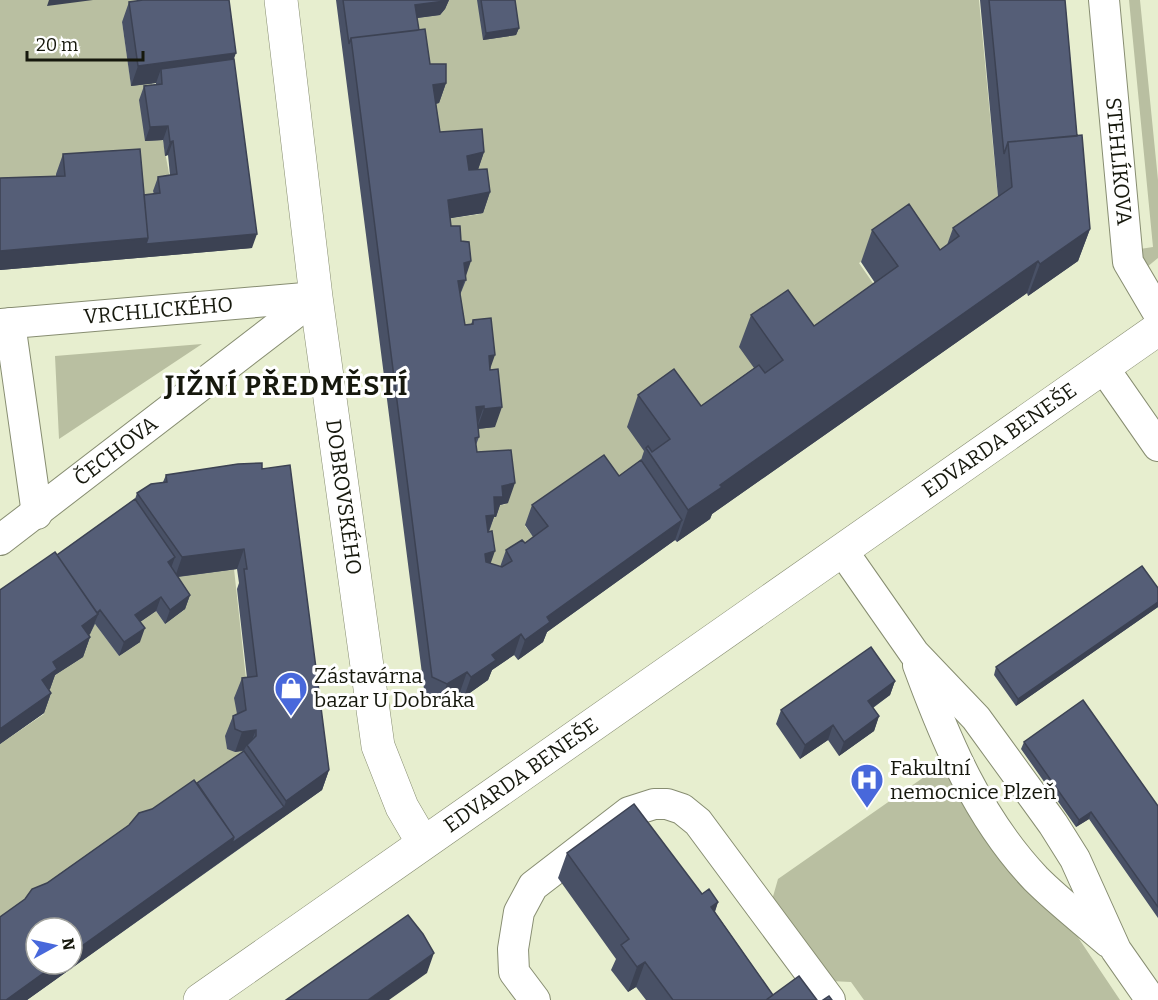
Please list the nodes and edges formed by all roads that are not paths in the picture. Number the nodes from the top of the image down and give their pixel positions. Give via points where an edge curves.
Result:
1 (281, 0) edge
2 (1104, 0) edge
3 (316, 297) junction
4 (1158, 313) edge
5 (5, 324) edge
6 (1158, 329) edge
7 (1103, 367) junction
8 (1158, 446) edge
9 (37, 514) junction
10 (0, 540) edge
11 (842, 550) junction
12 (914, 653) junction
13 (423, 843) junction
14 (1116, 950) junction
15 (200, 1000) edge
16 (535, 1000) edge
17 (830, 1000) edge
18 (1151, 1000) edge

1 - 3 street, DOBROVSKÉHO
2 - 4 street, STEHLÍKOVA via 1128,262
3 - 5 street, VRCHLICKÉHO
3 - 9 street, ČECHOVA
3 - 13 street, DOBROVSKÉHO via 378,746 402,807
5 - 9 street
6 - 7 street, EDVARDA BENEŠE
7 - 8 street
7 - 11 street, EDVARDA BENEŠE
9 - 10 street, ČECHOVA
11 - 12 street
11 - 13 street, EDVARDA BENEŠE
12 - 14 street via 976,718 1053,824 1075,859
12 - 14 street via 968,785 1008,845 1036,879
13 - 15 street, EDVARDA BENEŠE
14 - 18 street
16 - 17 street via 514,972 513,949 519,912 533,886 629,812 667,804 682,809 698,822

